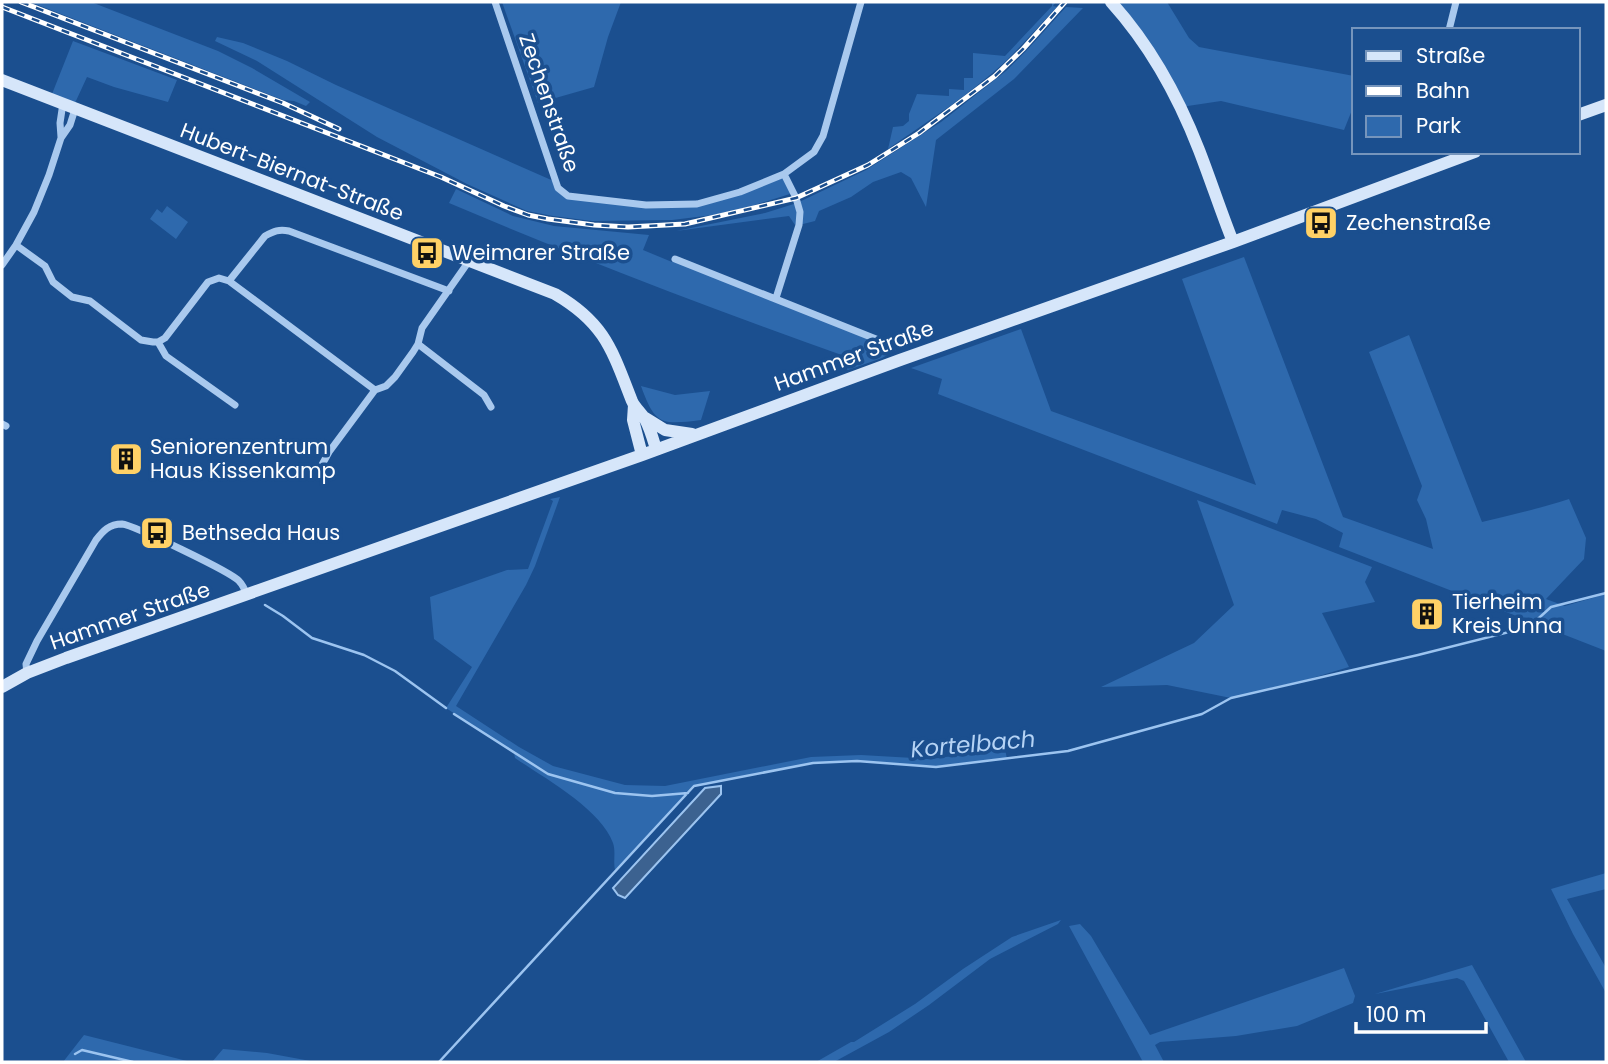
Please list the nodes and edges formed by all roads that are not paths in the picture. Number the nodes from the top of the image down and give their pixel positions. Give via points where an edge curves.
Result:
1 (495, 2) edge
2 (861, 2) edge
3 (1111, 2) edge
4 (1456, 2) edge
5 (1450, 28) edge
6 (2, 80) edge
7 (63, 103) junction
8 (1606, 105) edge
9 (75, 109) junction
10 (1580, 114) edge
11 (61, 138) junction
12 (1470, 154) edge
13 (784, 174) junction
14 (1233, 242) junction
15 (16, 245) junction
16 (675, 259) dead end
17 (470, 261) junction
18 (2, 265) edge
19 (229, 281) junction
20 (449, 291) junction
21 (776, 298) junction
22 (158, 342) junction
23 (886, 343) dead end
24 (418, 344) junction
25 (375, 390) junction
26 (235, 405) dead end
27 (634, 405) junction
28 (491, 407) dead end
29 (644, 417) junction
30 (696, 435) junction
31 (656, 449) junction
32 (642, 455) junction
33 (318, 472) dead end
34 (247, 595) junction
35 (27, 673) junction
36 (2, 687) edge

1 - 13 street, Zechenstraße via 558,188 568,195 646,205 697,204
2 - 13 street, Zechenstraße via 823,136 814,152
3 - 14 main road via 1171,88
4 - 5 street
6 - 7 main road, Hubert-Biernat-Straße
7 - 9 main road, Hubert-Biernat-Straße
7 - 11 street
8 - 10 main road
9 - 11 street
9 - 17 main road, Hubert-Biernat-Straße
11 - 15 street via 36,208
12 - 14 main road, Hammer Straße
13 - 21 street via 800,212
14 - 30 main road, Hammer Straße
15 - 18 street
15 - 22 street via 45,266 53,282 72,296 90,301 141,340
16 - 21 street
17 - 20 street
17 - 27 main road, Hubert-Biernat-Straße via 555,294 587,317 610,346
19 - 20 street via 265,236 280,229
19 - 22 street via 208,282
19 - 25 street
20 - 24 street via 422,328
21 - 23 street
22 - 26 street via 166,356
24 - 25 street via 395,377
24 - 28 street via 484,395
25 - 33 street
27 - 29 main road, Hubert-Biernat-Straße
27 - 32 main road, Hubert-Biernat-Straße
29 - 30 main road via 665,430
29 - 31 main road, Hubert-Biernat-Straße
30 - 31 main road, Hammer Straße
31 - 32 main road, Hammer Straße
32 - 34 main road, Hammer Straße
34 - 35 main road, Hammer Straße
34 - 35 street, Hammer Straße via 238,579 188,553 123,524 107,527 37,641 26,664
35 - 36 main road, Hammer Straße

